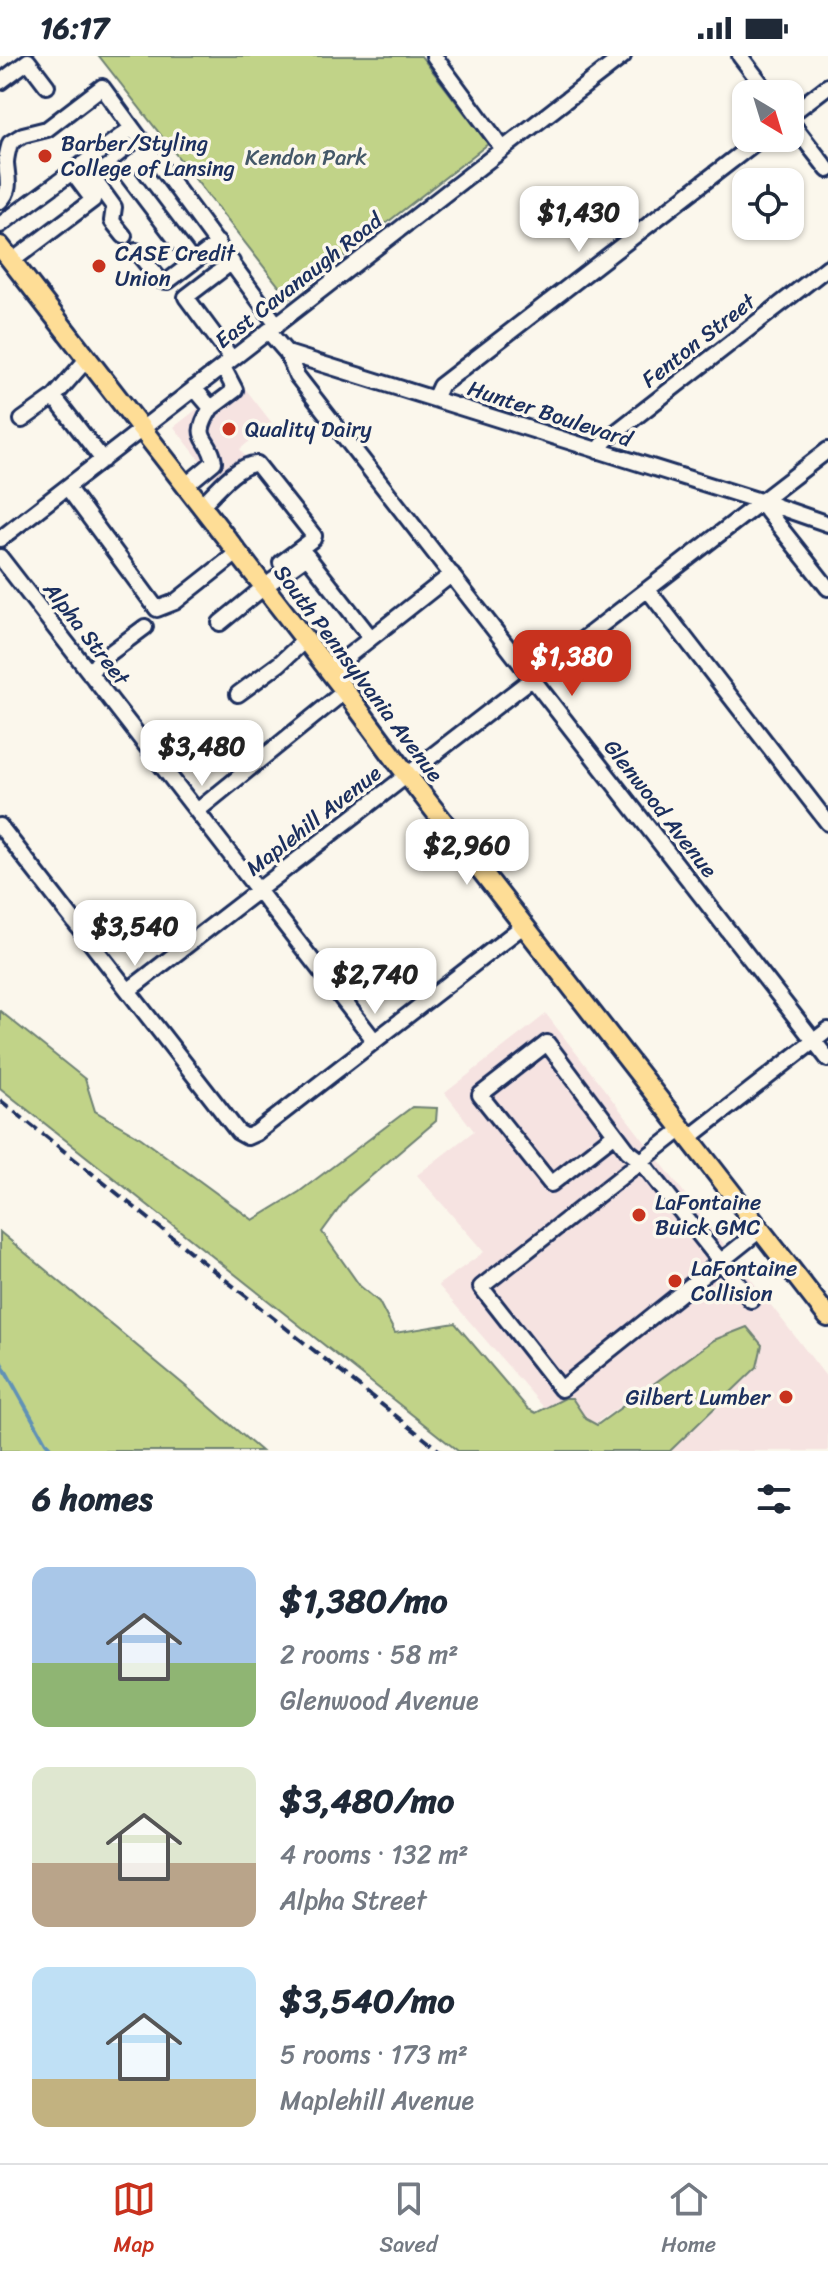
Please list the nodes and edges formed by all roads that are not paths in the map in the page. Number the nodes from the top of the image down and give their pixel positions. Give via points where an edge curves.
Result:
1 (434, 56) edge
2 (623, 56) edge
3 (740, 56) edge
4 (758, 80) edge
5 (0, 82) edge
6 (47, 86) dead end
7 (828, 86) edge
8 (804, 106) edge
9 (132, 128) junction
10 (804, 137) edge
11 (503, 149) junction
12 (149, 151) junction
13 (743, 152) edge
14 (77, 168) junction
15 (828, 170) edge
16 (0, 201) edge
17 (0, 225) edge
18 (124, 236) dead end
19 (218, 243) junction
20 (136, 251) dead end
21 (6, 254) edge
22 (193, 262) junction
23 (232, 262) junction
24 (828, 267) edge
25 (272, 328) junction
26 (287, 353) junction
27 (87, 359) junction
28 (228, 363) junction
29 (194, 388) junction
30 (54, 397) junction
31 (434, 399) junction
32 (211, 408) junction
33 (22, 420) dead end
34 (142, 430) junction
35 (828, 450) edge
36 (598, 451) junction
37 (103, 460) junction
38 (185, 486) junction
39 (67, 487) junction
40 (760, 502) junction
41 (201, 506) junction
42 (828, 524) edge
43 (0, 539) edge
44 (237, 553) junction
45 (0, 557) edge
46 (452, 574) junction
47 (261, 583) junction
48 (828, 588) edge
49 (648, 590) junction
50 (220, 623) dead end
51 (145, 627) dead end
52 (371, 638) junction
53 (305, 640) junction
54 (329, 671) junction
55 (90, 674) junction
56 (533, 678) junction
57 (345, 691) junction
58 (238, 694) dead end
59 (407, 775) junction
60 (197, 811) junction
61 (828, 823) edge
62 (0, 826) edge
63 (258, 890) junction
64 (523, 926) junction
65 (129, 990) junction
66 (828, 1030) edge
67 (374, 1040) junction
68 (815, 1040) junction
69 (828, 1059) edge
70 (615, 1134) junction
71 (686, 1134) junction
72 (641, 1161) junction
73 (760, 1230) junction
74 (721, 1261) junction
75 (751, 1300) dead end
76 (828, 1317) edge

1 - 11 street
2 - 11 street, East Cavanaugh Road
3 - 4 street
5 - 6 street via 28,61
7 - 8 street
9 - 12 street
9 - 14 street
9 - 16 street via 102,87 47,129 10,143 9,183
10 - 15 street
11 - 25 street, East Cavanaugh Road
12 - 19 street
12 - 22 street via 124,171
13 - 31 street via 440,386
14 - 17 street
14 - 18 street via 114,207 112,221
14 - 21 street via 93,200
19 - 22 street
19 - 23 street
20 - 22 street via 160,280 168,281
21 - 27 main road, South Pennsylvania Avenue
23 - 25 street
23 - 28 street via 186,297
24 - 36 street, Fenton Street
25 - 26 street
25 - 28 street, East Cavanaugh Road
26 - 31 street, Hunter Boulevard
26 - 46 street, Glenwood Avenue via 297,376
27 - 30 street
27 - 34 main road, South Pennsylvania Avenue
28 - 29 street, East Cavanaugh Road
28 - 32 street via 235,390
29 - 32 street
29 - 34 street, East Cavanaugh Road
30 - 33 street
30 - 37 street
31 - 36 street, Hunter Boulevard
32 - 38 street via 201,433 214,462
34 - 37 street, East Cavanaugh Road
34 - 38 main road, South Pennsylvania Avenue
35 - 40 street, Maplehill Avenue
36 - 40 street, Hunter Boulevard
37 - 39 street, East Cavanaugh Road
38 - 41 main road, South Pennsylvania Avenue
39 - 43 street, East Cavanaugh Road
39 - 44 street via 157,609 175,602
40 - 42 street, Hunter Boulevard
40 - 48 street
40 - 49 street, Maplehill Avenue
41 - 44 main road, South Pennsylvania Avenue
41 - 47 street via 225,481 254,463 311,531 313,539
44 - 47 main road, South Pennsylvania Avenue
45 - 55 street, Alpha Street
46 - 52 street
46 - 56 street, Glenwood Avenue
47 - 50 street
47 - 52 street via 307,556
47 - 53 main road, South Pennsylvania Avenue
49 - 56 street, Maplehill Avenue
49 - 61 street
51 - 55 street
52 - 54 street
53 - 54 main road, South Pennsylvania Avenue
53 - 58 street
54 - 57 main road, South Pennsylvania Avenue
55 - 60 street, Alpha Street
56 - 59 street, Maplehill Avenue
56 - 68 street, Glenwood Avenue
57 - 59 main road, South Pennsylvania Avenue
57 - 60 street
59 - 63 street, Maplehill Avenue
59 - 64 main road, South Pennsylvania Avenue
60 - 63 street, Alpha Street
62 - 65 street
63 - 65 street, Maplehill Avenue
63 - 67 street, Alpha Street
64 - 67 street
64 - 71 main road, South Pennsylvania Avenue
65 - 67 street via 247,1137
66 - 68 street
68 - 69 street, Glenwood Avenue
68 - 71 street
70 - 70 street via 547,1043 480,1095 551,1184
70 - 72 street
71 - 72 street
71 - 73 main road, South Pennsylvania Avenue
72 - 74 street
72 - 74 street via 481,1287 561,1389
73 - 74 street
73 - 76 main road, South Pennsylvania Avenue
74 - 75 street

